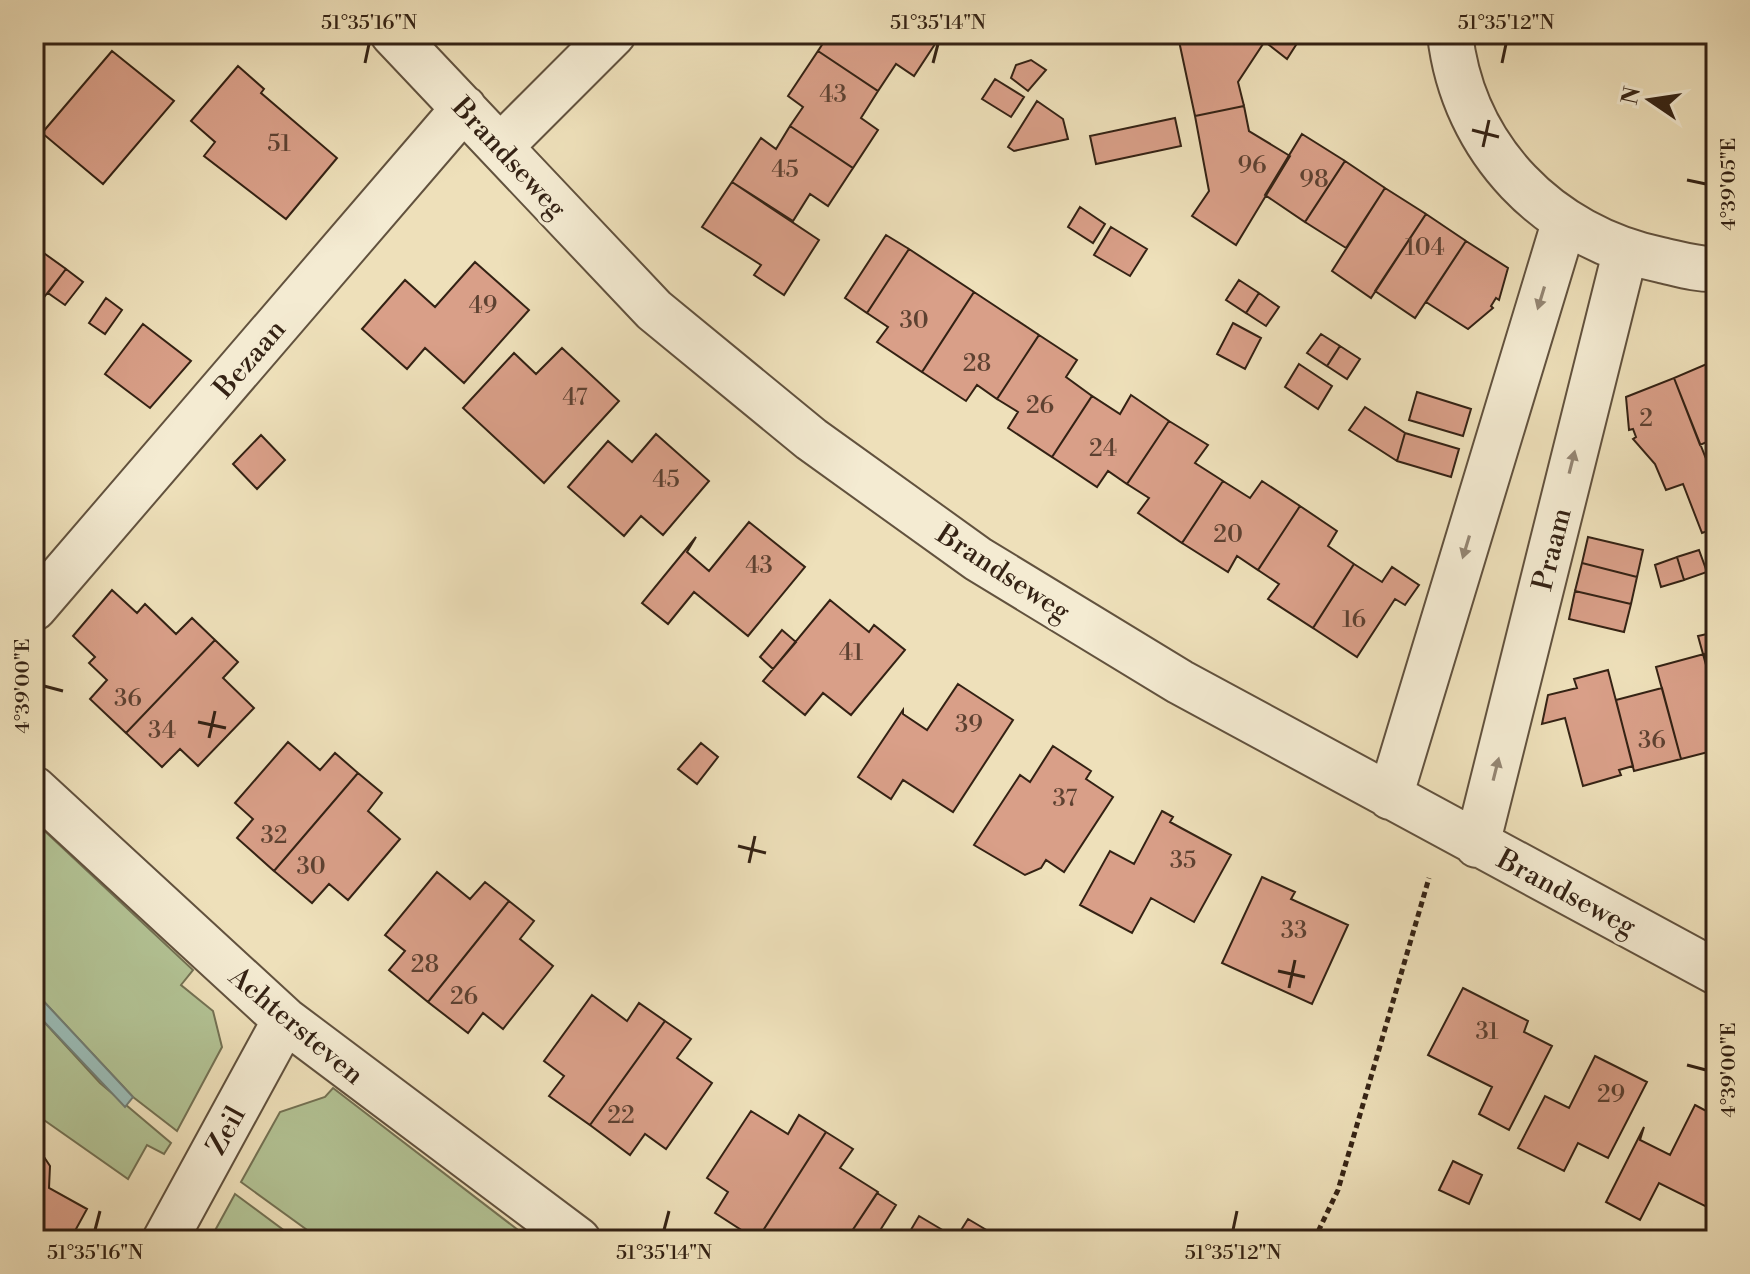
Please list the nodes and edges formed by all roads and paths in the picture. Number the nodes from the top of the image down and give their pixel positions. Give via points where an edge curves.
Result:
1 (393, 34) edge
2 (613, 34) edge
3 (1450, 34) edge
4 (464, 108) junction
5 (501, 146) junction
6 (1564, 223) junction
7 (1625, 253) junction
8 (1716, 269) edge
9 (34, 608) edge
10 (34, 789) edge
11 (1390, 797) junction
12 (1460, 836) junction
13 (1716, 972) edge
14 (285, 1020) junction
15 (165, 1240) edge
16 (578, 1240) edge
17 (1314, 1240) edge

1 - 4 street, Brandseweg
2 - 5 street
3 - 6 street via 1453,65 1481,134 1510,175
4 - 5 street, Brandseweg
4 - 9 street, Bezaan
5 - 11 street, Brandseweg via 654,310 811,439 978,559 1180,682
6 - 7 street
6 -> 11 street
7 - 8 street
12 -> 7 street, Praam
10 - 14 street, Achtersteven
11 - 12 street, Brandseweg
12 - 13 street, Brandseweg
12 - 17 path via 1338,1190
14 - 15 street, Zeil
14 - 16 street, Achtersteven

